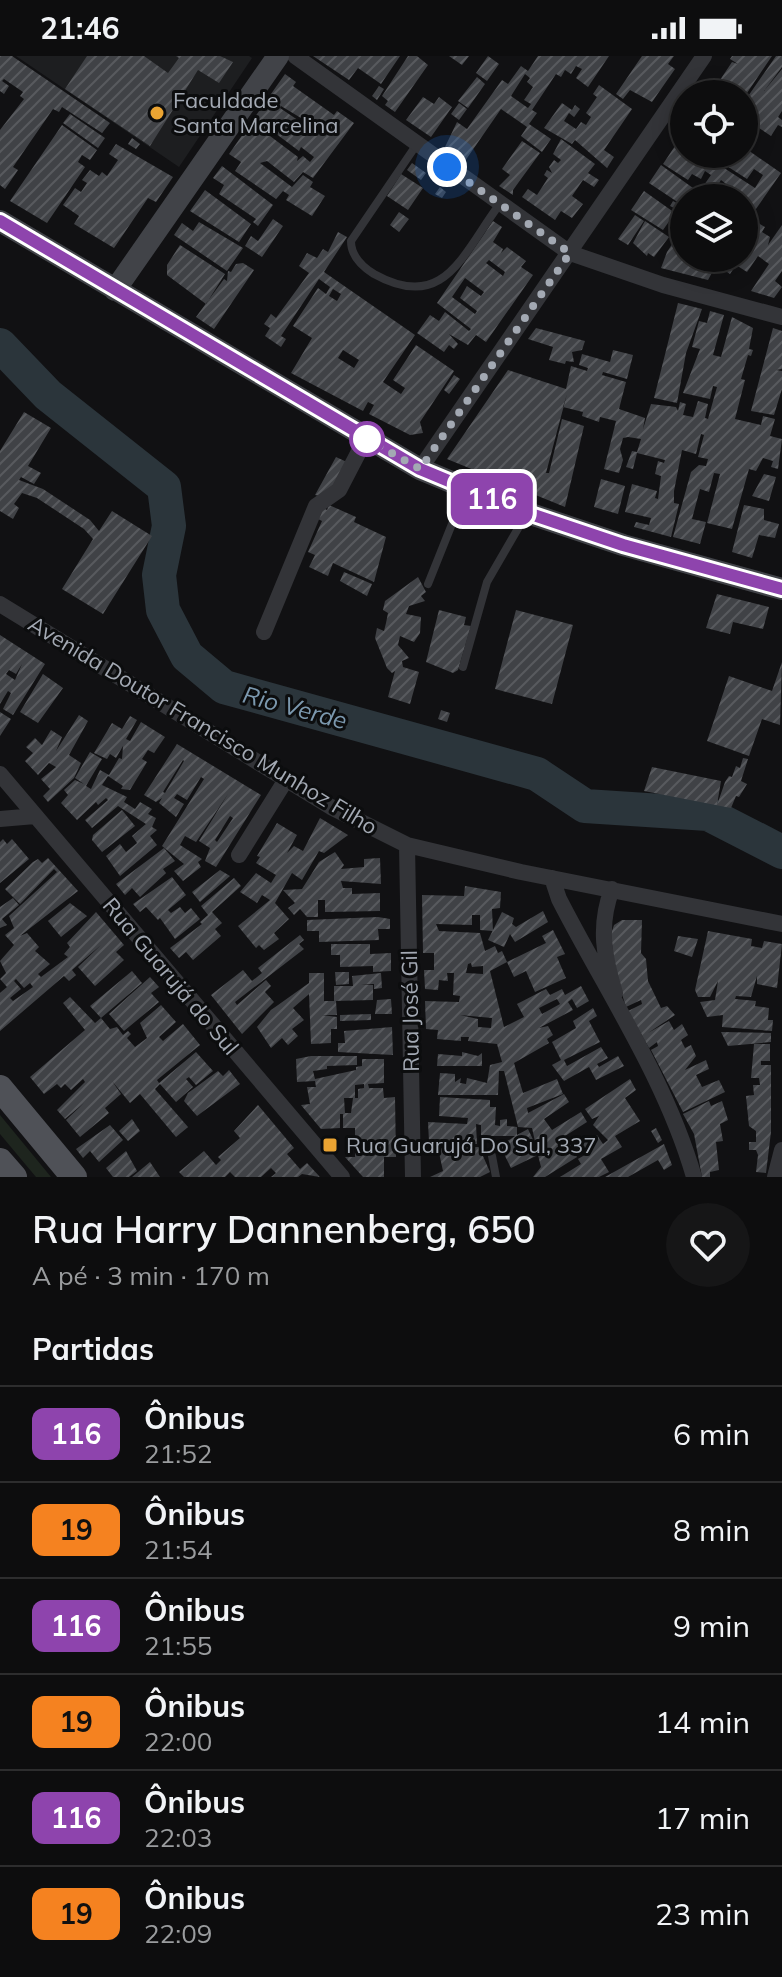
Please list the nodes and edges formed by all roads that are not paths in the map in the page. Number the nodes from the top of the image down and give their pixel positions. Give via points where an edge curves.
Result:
1 (278, 56) edge
2 (295, 56) edge
3 (704, 56) edge
4 (417, 144) junction
5 (499, 205) junction
6 (0, 221) edge
7 (570, 253) junction
8 (115, 290) junction
9 (782, 317) edge
10 (366, 438) junction
11 (420, 469) junction
12 (467, 489) junction
13 (527, 512) junction
14 (428, 584) dead end
15 (782, 589) edge
16 (0, 604) edge
17 (264, 632) dead end
18 (463, 667) dead end
19 (0, 774) edge
20 (287, 778) junction
21 (35, 816) junction
22 (0, 819) edge
23 (407, 845) junction
24 (239, 855) dead end
25 (552, 878) junction
26 (612, 889) junction
27 (782, 924) edge
28 (623, 1017) junction
29 (0, 1088) edge
30 (782, 1150) edge
31 (492, 1156) dead end
32 (0, 1161) edge
33 (14, 1177) edge
34 (74, 1177) edge
35 (342, 1177) edge
36 (413, 1177) edge
37 (496, 1177) edge
38 (694, 1177) edge
39 (775, 1177) edge

1 - 8 main road
2 - 4 street
3 - 7 street
4 - 5 street
4 - 5 lane via 351,241 354,257 370,271 400,287 433,285 446,276
5 - 7 street
6 - 8 main road
7 - 9 street
7 - 11 street
8 - 10 main road
10 - 11 main road
10 - 17 street via 339,490 316,506
11 - 12 main road
12 - 13 main road
12 - 14 lane
13 - 15 main road
13 - 18 lane via 487,582
16 - 20 street, Avenida Doutor Francisco Munhoz Filho
19 - 21 street, Rua Guarujá do Sul
20 - 23 street, Avenida Doutor Francisco Munhoz Filho
20 - 24 street
21 - 22 street
21 - 35 street, Rua Guarujá do Sul
23 - 25 street, Avenida Doutor Francisco Munhoz Filho
23 - 36 street, Rua José Gil
25 - 26 street, Avenida Doutor Francisco Munhoz Filho
25 - 28 street
26 - 27 street, Avenida Doutor Francisco Munhoz Filho
26 - 28 street via 603,917 603,950
28 - 38 street
29 - 34 main road
30 - 39 street
31 - 37 lane
32 - 33 main road

